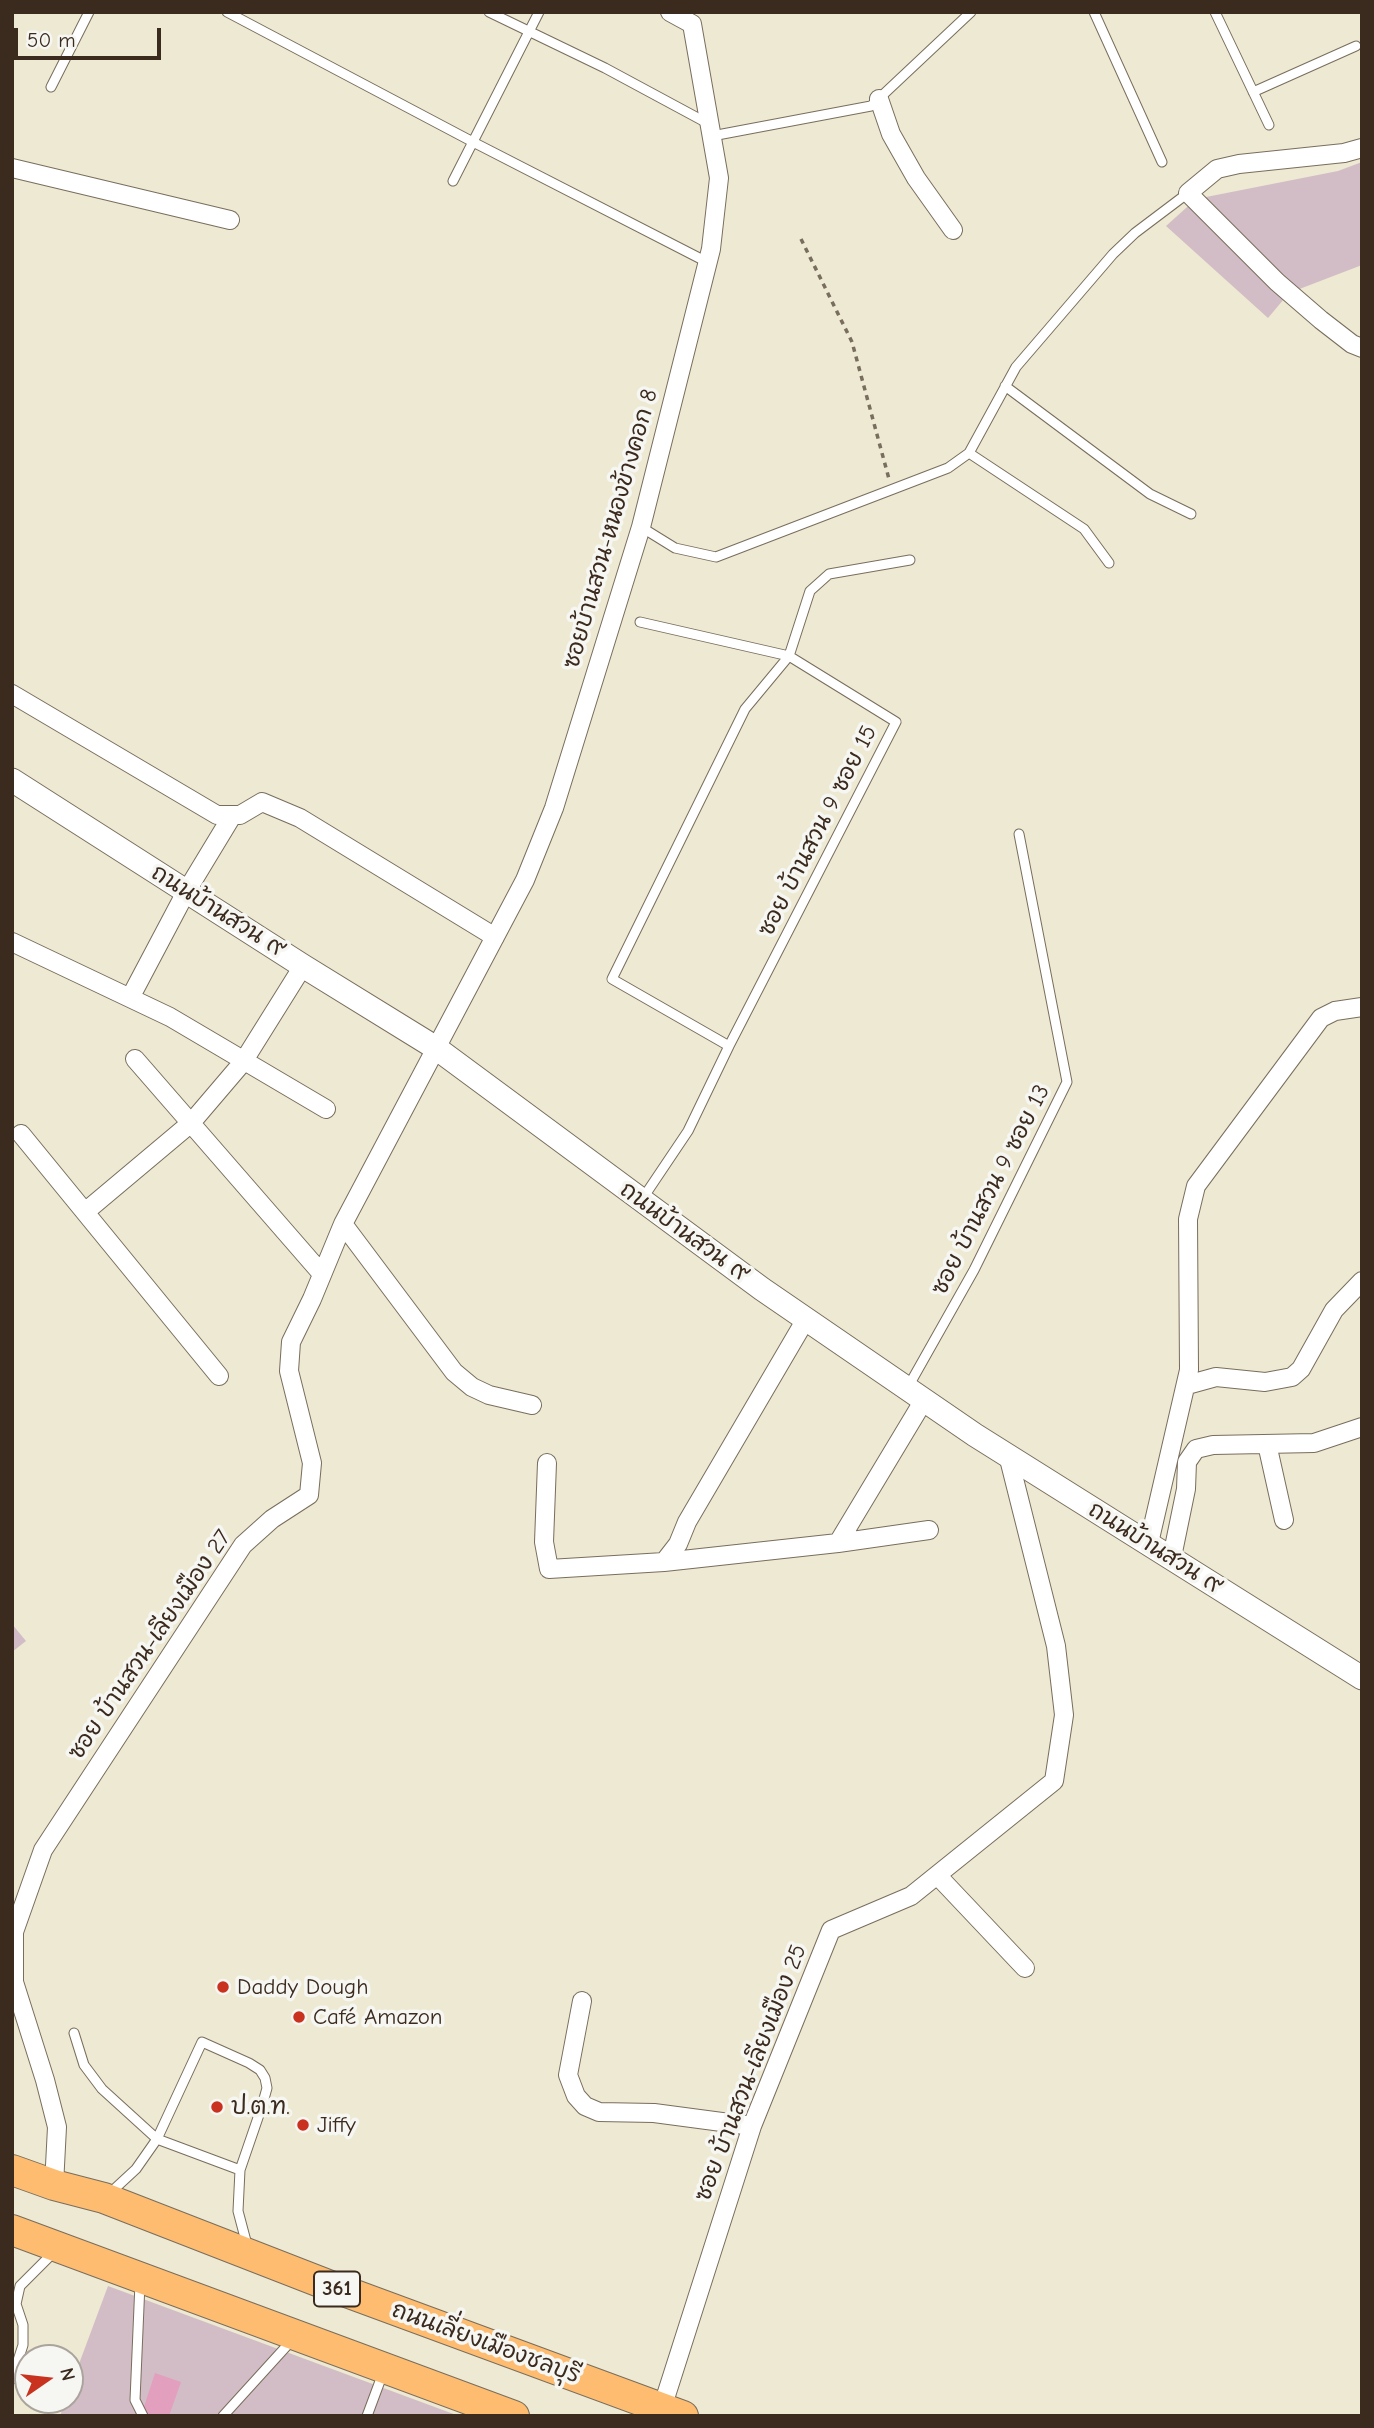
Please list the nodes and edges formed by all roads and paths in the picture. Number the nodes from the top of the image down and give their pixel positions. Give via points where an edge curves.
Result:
1 (89, 12) edge
2 (227, 12) edge
3 (489, 12) edge
4 (538, 12) edge
5 (670, 12) edge
6 (971, 12) edge
7 (1094, 12) edge
8 (1215, 12) edge
9 (690, 18) edge
10 (528, 33) junction
11 (1356, 46) dead end
12 (51, 87) dead end
13 (1253, 92) junction
14 (879, 99) junction
15 (1269, 125) dead end
16 (711, 130) junction
17 (473, 142) junction
18 (1362, 148) edge
19 (1162, 162) dead end
20 (12, 168) edge
21 (453, 181) dead end
22 (1188, 193) junction
23 (230, 220) dead end
24 (953, 230) dead end
25 (800, 239) dead end
26 (707, 262) junction
27 (1362, 348) edge
28 (1005, 386) junction
29 (969, 453) junction
30 (892, 490) junction
31 (1191, 514) dead end
32 (641, 527) junction
33 (911, 560) dead end
34 (1108, 563) dead end
35 (640, 622) dead end
36 (789, 656) junction
37 (12, 694) edge
38 (12, 780) edge
39 (232, 816) junction
40 (1019, 834) dead end
41 (186, 892) junction
42 (495, 937) junction
43 (12, 942) edge
44 (303, 966) junction
45 (130, 998) junction
46 (1362, 1007) edge
47 (729, 1046) junction
48 (436, 1048) junction
49 (135, 1059) dead end
50 (243, 1062) junction
51 (326, 1109) dead end
52 (191, 1123) junction
53 (21, 1134) dead end
54 (641, 1201) junction
55 (85, 1212) junction
56 (343, 1224) junction
57 (322, 1275) junction
58 (1362, 1281) edge
59 (806, 1319) junction
60 (219, 1376) dead end
61 (1187, 1385) junction
62 (916, 1394) junction
63 (532, 1405) dead end
64 (1362, 1426) edge
65 (1267, 1444) junction
66 (1008, 1455) junction
67 (547, 1463) dead end
68 (1284, 1520) dead end
69 (929, 1530) dead end
70 (838, 1543) junction
71 (1149, 1543) junction
72 (1172, 1557) junction
73 (664, 1562) junction
74 (1362, 1678) edge
75 (937, 1875) junction
76 (1025, 1968) dead end
77 (582, 2001) dead end
78 (74, 2033) dead end
79 (752, 2126) junction
80 (157, 2139) junction
81 (12, 2170) edge
82 (240, 2171) junction
83 (54, 2185) junction
84 (104, 2198) junction
85 (16, 2233) edge
86 (59, 2247) junction
87 (251, 2256) junction
88 (140, 2277) junction
89 (297, 2335) junction
90 (384, 2368) junction
91 (12, 2379) edge
92 (673, 2412) edge
93 (143, 2416) edge
94 (223, 2416) edge
95 (368, 2416) edge
96 (514, 2416) edge

1 - 12 lane
2 - 17 lane
3 - 10 lane
4 - 10 lane
5 - 9 street, ซอยบ้านสวน-หนองข้างคอก 8
6 - 14 lane
7 - 19 lane
8 - 13 lane
9 - 16 street, ซอยบ้านสวน-หนองข้างคอก 8
10 - 16 lane via 605,68
10 - 17 lane
11 - 13 lane
13 - 15 lane
14 - 16 lane via 871,106
14 - 24 street via 891,134
16 - 26 street, ซอยบ้านสวน-หนองข้างคอก 8 via 719,178
17 - 21 lane
17 - 26 lane
18 - 22 street via 1217,169
20 - 23 street
22 - 27 street via 1277,282 1352,345
22 - 28 lane via 1113,254 1016,367
25 - 30 path via 852,342
26 - 32 street, ซอยบ้านสวน-หนองข้างคอก 8
28 - 29 lane
28 - 31 lane via 1150,494
29 - 30 lane via 948,468
29 - 34 lane via 1084,529
30 - 32 lane via 716,557 675,548
32 - 42 street, ซอยบ้านสวน-หนองข้างคอก 8 via 554,808 525,880
33 - 36 lane via 829,575 810,591
35 - 36 lane, ซอย บ้านสวน 9 ซอย 15
36 - 47 lane, ซอย บ้านสวน 9 ซอย 15 via 896,723
36 - 47 lane via 745,709 612,979
37 - 39 street via 217,815
38 - 41 street, ถนนบ้านสวน ๙
39 - 41 street
39 - 42 street via 262,802 283,810
40 - 62 lane, ซอย บ้านสวน 9 ซอย 13 via 1067,1083
41 - 44 street, ถนนบ้านสวน ๙
41 - 45 street
42 - 48 street, ซอยบ้านสวน-หนองข้างคอก 8
43 - 45 street
44 - 48 street, ถนนบ้านสวน ๙
44 - 50 street
45 - 50 street
46 - 61 street via 1321,1018 1196,1186 1188,1219
47 - 54 lane, ซอย บ้านสวน 9 ซอย 15 via 688,1132
48 - 54 street, ถนนบ้านสวน ๙
48 - 56 street, ซอย บ้านสวน-เลียงเมือง 27
49 - 52 street
50 - 51 street
50 - 52 street
52 - 55 street
52 - 57 street
53 - 55 street
54 - 59 street, ถนนบ้านสวน ๙
55 - 60 street
56 - 57 street, ซอย บ้านสวน-เลียงเมือง 27
56 - 63 street via 454,1372 489,1395
57 - 83 street, ซอย บ้านสวน-เลียงเมือง 27 via 291,1342 289,1371 312,1463 309,1495 243,1545 43,1850 15,1932 14,1982 57,2127
58 - 61 street via 1334,1310 1292,1377 1265,1382 1216,1377
59 - 62 street, ถนนบ้านสวน ๙
59 - 73 street
61 - 71 street
62 - 66 street, ถนนบ้านสวน ๙
62 - 70 street
64 - 65 street via 1314,1443
65 - 68 street
65 - 72 street via 1196,1449 1187,1462
66 - 71 street, ถนนบ้านสวน ๙
66 - 75 street, ซอย บ้านสวน-เลียงเมือง 25 via 1056,1646 1064,1715 1054,1781
67 - 73 street via 544,1542 549,1569
69 - 70 street
70 - 73 street
71 - 72 street, ถนนบ้านสวน ๙
72 - 74 street, ถนนบ้านสวน ๙
75 - 76 street
75 - 79 street, ซอย บ้านสวน-เลียงเมือง 25 via 911,1896 831,1930
77 - 79 street via 568,2075 585,2106 599,2112 654,2113
78 - 80 lane via 84,2065 102,2089
79 - 92 street, ซอย บ้านสวน-เลียงเมือง 25
80 - 82 lane
80 - 82 lane via 202,2042 249,2063 265,2078 267,2088
80 - 84 lane via 136,2169
81 - 83 highway, ถนนเลี่ยงเมืองชลบุรี / 361
82 - 87 lane via 238,2211
83 - 84 highway, ถนนเลี่ยงเมืองชลบุรี / 361
84 - 87 highway, ถนนเลี่ยงเมืองชลบุรี / 361
85 - 86 highway, 361
86 - 88 highway, 361
86 - 91 lane via 20,2287 16,2304 23,2346
87 - 92 highway, ถนนเลี่ยงเมืองชลบุรี / 361
88 - 89 highway, 361
88 - 93 lane via 135,2400
89 - 90 highway, 361
89 - 94 lane
90 - 95 lane
90 - 96 highway, 361

